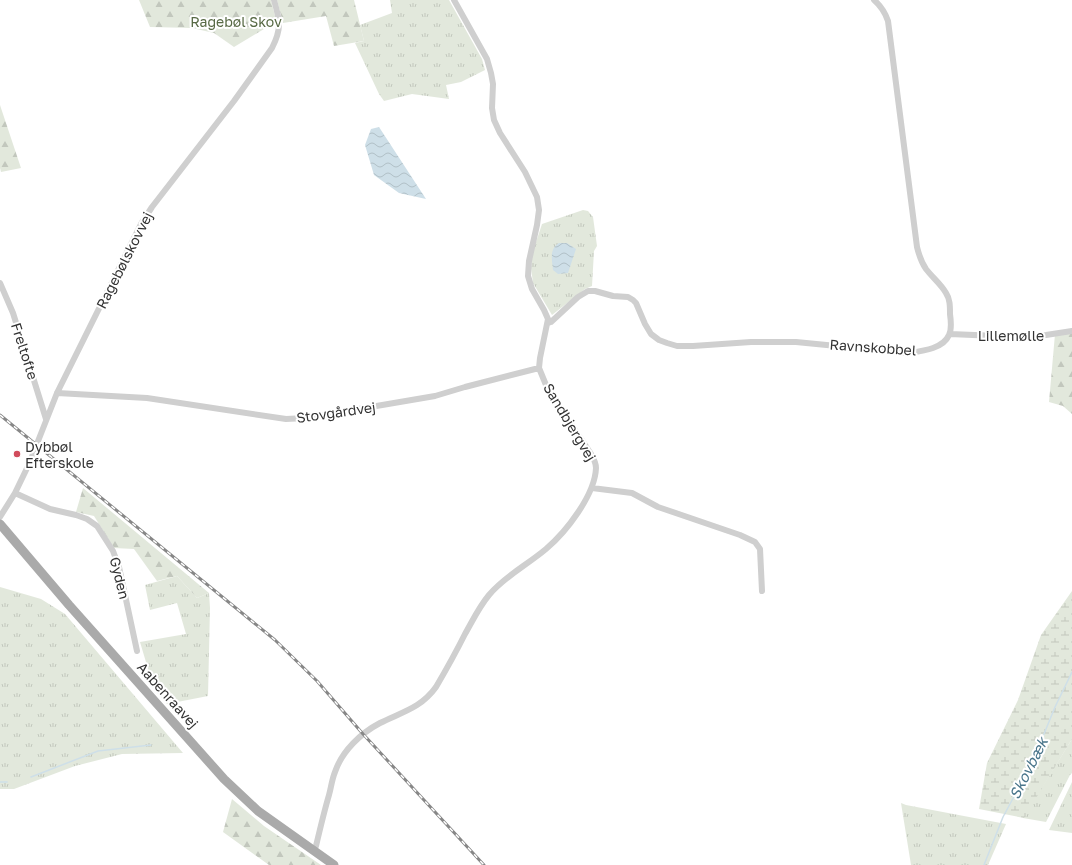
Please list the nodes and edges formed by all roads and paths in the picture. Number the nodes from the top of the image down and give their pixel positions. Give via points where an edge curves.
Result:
1 (274, 0) edge
2 (454, 0) edge
3 (874, 0) edge
4 (0, 283) edge
5 (548, 323) junction
6 (1072, 331) edge
7 (950, 334) junction
8 (539, 368) junction
9 (58, 393) junction
10 (46, 419) junction
11 (592, 488) junction
12 (15, 493) junction
13 (0, 517) edge
14 (0, 524) edge
15 (762, 591) dead end
16 (137, 650) dead end
17 (313, 851) junction
18 (334, 865) edge

1 - 9 street, Ragebølskovvej via 280,20 277,39 234,101 141,224
2 - 5 street via 487,60 493,84 494,120 537,197 539,210 528,276
3 - 7 street via 886,13 888,21 917,246 926,269 950,299
4 - 10 street, Freltofte
5 - 7 street, Ravnskobbel via 578,297 588,291 596,291 633,300 651,334 659,340 677,346 796,342 908,353 931,349 946,340
5 - 8 street, Sandbjergvej
6 - 7 street, Lillemølle via 1021,337
8 - 9 street, Stovgårdvej via 436,396 306,418 286,418 147,398
8 - 11 street, Sandbjergvej via 553,397 594,460 596,467
9 - 10 street, Ragebølskovvej
10 - 12 street, Ragebølskovvej
11 - 15 street via 632,493 658,507 755,542 760,549
11 - 17 street, Sandbjergvej via 578,513 557,539 502,582 481,605 432,694 408,711 363,734 353,743 335,771
12 - 13 street, Ragebølskovvej
12 - 16 street, Gyden via 50,509 87,519 97,526 113,551
14 - 17 main road, Aabenraavej via 224,779 258,811
17 - 18 main road, Aabenraavej

